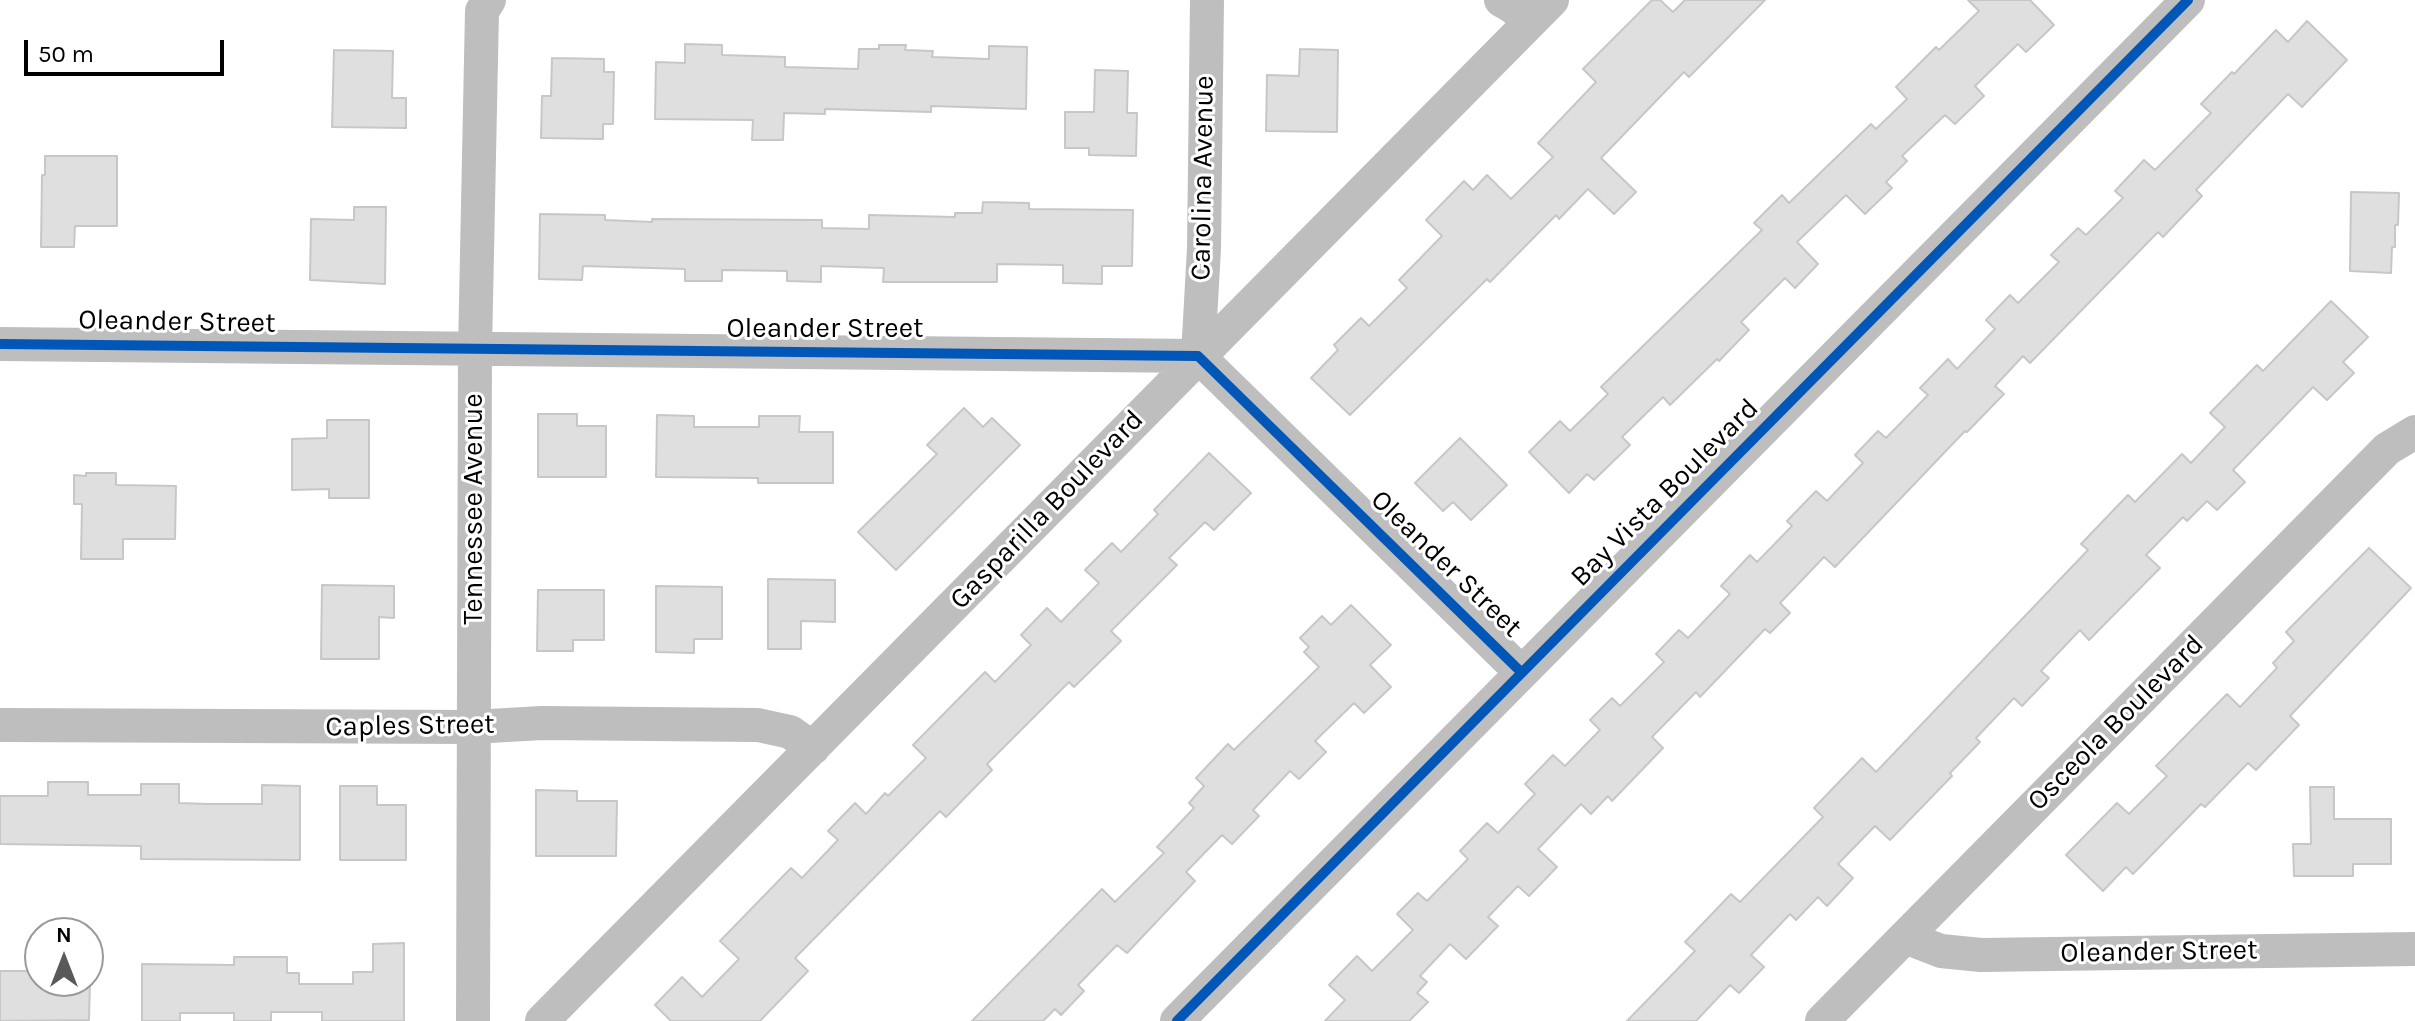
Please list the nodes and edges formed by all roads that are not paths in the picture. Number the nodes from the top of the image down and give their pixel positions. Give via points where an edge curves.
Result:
1 (489, 0) edge
2 (1207, 0) edge
3 (1501, 0) edge
4 (2188, 0) edge
5 (1541, 11) edge
6 (0, 344) edge
7 (475, 350) junction
8 (1198, 356) junction
9 (2415, 432) edge
10 (1521, 672) junction
11 (0, 725) edge
12 (472, 727) junction
13 (813, 748) junction
14 (1905, 937) junction
15 (2415, 949) edge
16 (473, 1021) edge
17 (542, 1021) edge
18 (1177, 1021) edge
19 (1822, 1021) edge

1 - 7 street, Tennessee Avenue via 482,11
2 - 8 street, Carolina Avenue
3 - 5 street
4 - 10 street, Bay Vista Boulevard
5 - 8 street, Gasparilla Boulevard
6 - 7 street, Oleander Street
7 - 8 street, Oleander Street
7 - 12 street, Tennessee Avenue
8 - 10 street, Oleander Street
8 - 13 street, Gasparilla Boulevard
9 - 14 street, Osceola Boulevard via 2387,449
10 - 18 street, Bay Vista Boulevard
11 - 12 street, Caples Street
12 - 13 street, Caples Street via 758,725 790,732
12 - 16 street, Tennessee Avenue
13 - 17 street, Gasparilla Boulevard
14 - 15 street, Oleander Street via 1941,951 1981,955
14 - 19 street, Osceola Boulevard

